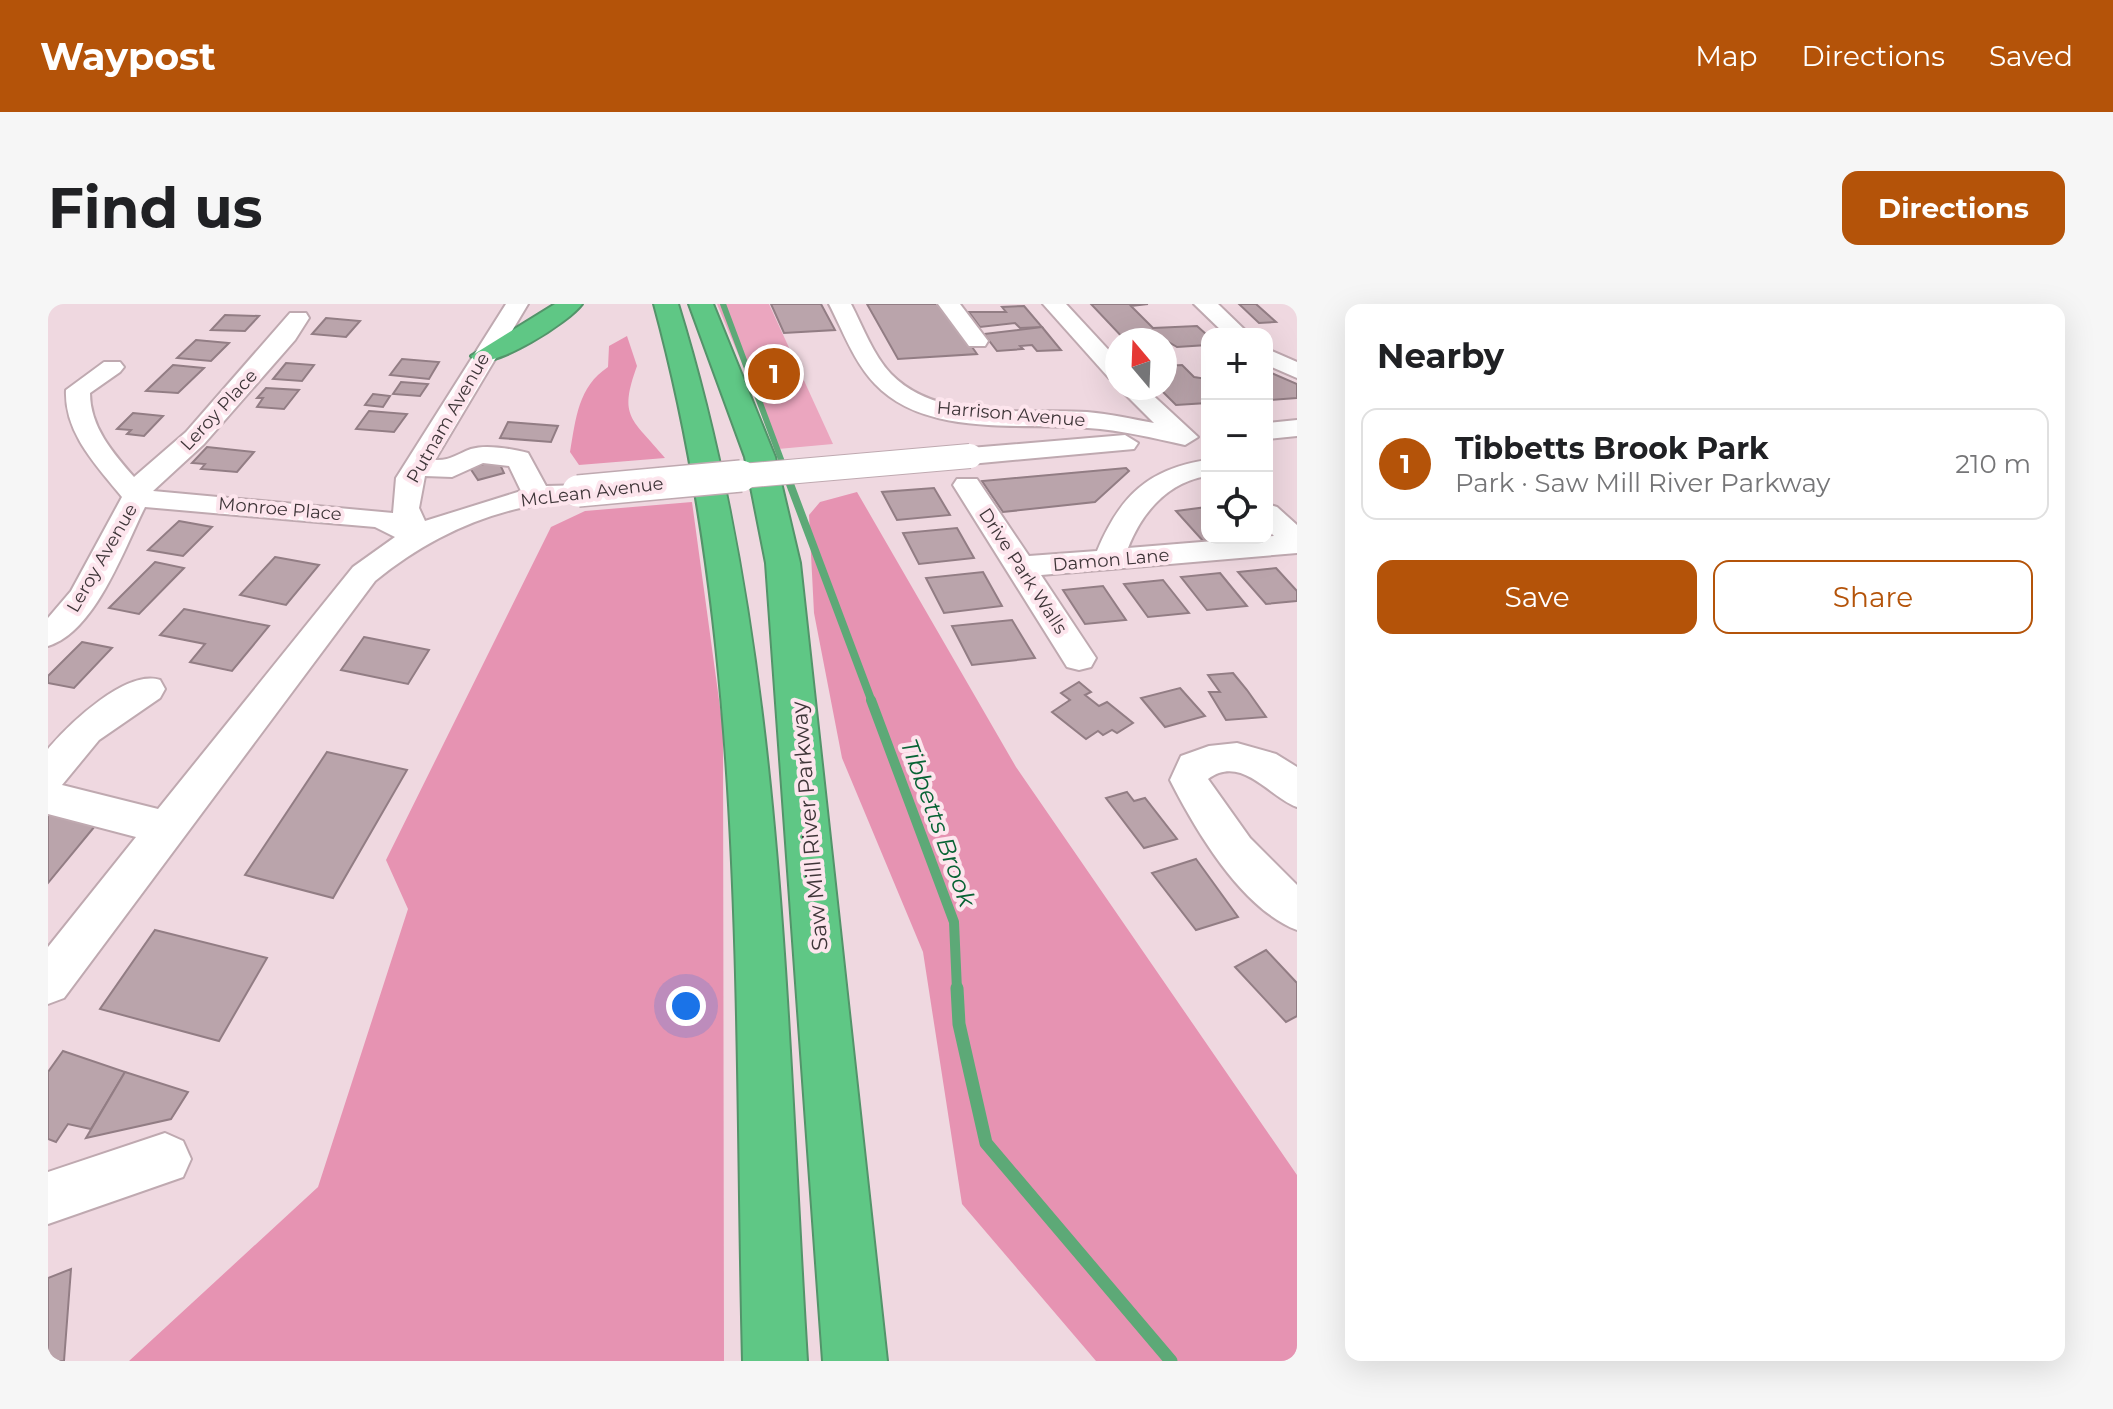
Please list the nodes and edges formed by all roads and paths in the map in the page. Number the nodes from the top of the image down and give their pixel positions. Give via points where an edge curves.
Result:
1 (570, 304) edge
2 (666, 304) edge
3 (701, 304) edge
4 (840, 304) edge
5 (949, 304) edge
6 (1054, 304) edge
7 (1205, 304) edge
8 (510, 305) edge
9 (298, 318) dead end
10 (1231, 328) edge
11 (977, 341) dead end
12 (484, 356) junction
13 (1273, 359) edge
14 (1105, 360) edge
15 (112, 367) dead end
16 (1297, 371) edge
17 (1147, 400) edge
18 (1297, 428) edge
19 (1273, 430) edge
20 (1196, 436) edge
21 (417, 467) junction
22 (1201, 469) edge
23 (969, 470) junction
24 (457, 478) junction
25 (537, 496) junction
26 (137, 498) junction
27 (477, 513) junction
28 (1273, 519) edge
29 (417, 538) junction
30 (1297, 543) edge
31 (1110, 560) junction
32 (1020, 567) junction
33 (48, 634) edge
34 (1079, 658) dead end
35 (148, 689) dead end
36 (48, 775) edge
37 (1297, 791) edge
38 (48, 798) edge
39 (166, 828) junction
40 (1297, 910) edge
41 (48, 982) edge
42 (165, 1159) dead end
43 (48, 1198) edge
44 (775, 1361) edge
45 (855, 1361) edge

1 - 12 highway
2 - 44 highway via 713,479 740,672 755,866
3 - 45 highway, Saw Mill River Parkway via 760,457 783,563
4 - 20 street, Harrison Avenue via 915,401 946,411 1091,421
5 - 11 street
6 - 14 street
7 - 10 street
8 - 12 street, Putnam Avenue
9 - 26 street, Leroy Place via 195,438 143,484
12 - 21 street, Putnam Avenue
13 - 16 street
15 - 26 street, Leroy Avenue via 78,390 75,404 95,443
17 - 20 street
18 - 19 street
20 - 23 street, McLean Avenue
21 - 24 street
21 - 29 street, Putnam Avenue via 404,501
22 - 31 street via 1163,482 1117,535
23 - 25 street, McLean Avenue, bridge
23 - 32 street, Drive Park Walls
24 - 25 street via 525,470
24 - 27 street
25 - 27 street, McLean Avenue
26 - 29 street, Monroe Place via 376,518
26 - 33 street, Leroy Avenue via 84,596 66,621
27 - 29 street, McLean Avenue
28 - 30 street
29 - 39 street, McLean Avenue via 374,565 351,589
30 - 31 street, Damon Lane
31 - 32 street, Damon Lane
32 - 34 street, Drive Park Walls
35 - 36 street via 86,730
37 - 40 street via 1264,765 1240,755 1215,757 1194,767 1189,780 1232,843
38 - 39 street
39 - 41 street, McLean Avenue
42 - 43 street

